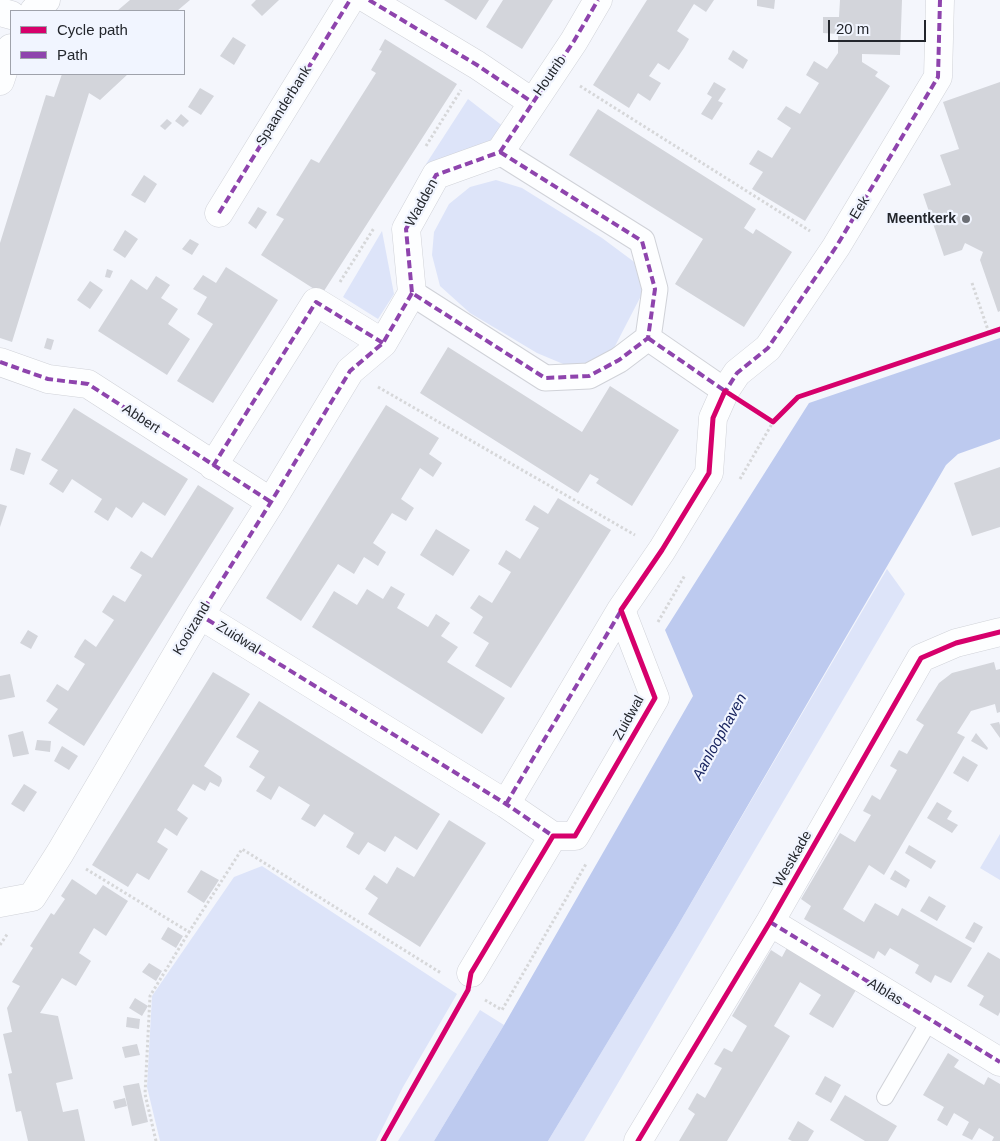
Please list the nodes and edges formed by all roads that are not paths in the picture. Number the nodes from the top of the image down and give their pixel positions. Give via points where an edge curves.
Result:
1 (46, 0) edge
2 (350, 0) edge
3 (369, 0) edge
4 (598, 0) edge
5 (940, 0) edge
6 (35, 10) edge
7 (10, 51) edge
8 (0, 81) edge
9 (532, 102) junction
10 (500, 152) junction
11 (219, 213) dead end
12 (412, 293) junction
13 (648, 338) junction
14 (383, 343) junction
15 (0, 362) edge
16 (724, 391) junction
17 (213, 466) junction
18 (271, 502) junction
19 (621, 610) junction
20 (200, 615) junction
21 (1000, 632) edge
22 (506, 804) junction
23 (553, 836) junction
24 (0, 903) edge
25 (770, 922) junction
26 (471, 973) dead end
27 (930, 1020) junction
28 (1000, 1062) edge
29 (885, 1097) dead end
30 (638, 1141) edge

1 - 6 street
2 - 11 street, Spaanderbank
3 - 9 street
4 - 9 street, Houtrib
5 - 16 street, Eek via 938,77 836,247 768,348 736,373
7 - 8 street
9 - 10 street, Houtrib
10 - 12 street, Wadden via 436,175 406,229
10 - 13 street via 642,241 655,289
12 - 13 street via 546,378 589,376 619,360
12 - 14 street, Kooizand
13 - 16 street
14 - 17 street via 316,302
14 - 18 street, Kooizand via 350,370
15 - 17 street, Abbert via 48,378 88,384
16 - 19 street via 713,418 709,473
17 - 18 street, Abbert
18 - 20 street, Kooizand
19 - 22 street
19 - 23 street, Zuidwal via 655,698 575,836
20 - 22 street, Zuidwal
20 - 24 street, Kooizand via 32,897
21 - 25 street, Westkade via 956,643 921,658
22 - 23 street, Zuidwal
23 - 26 street
25 - 27 street, Alblas
25 - 30 street, Westkade
27 - 28 street, Alblas
27 - 29 lane

